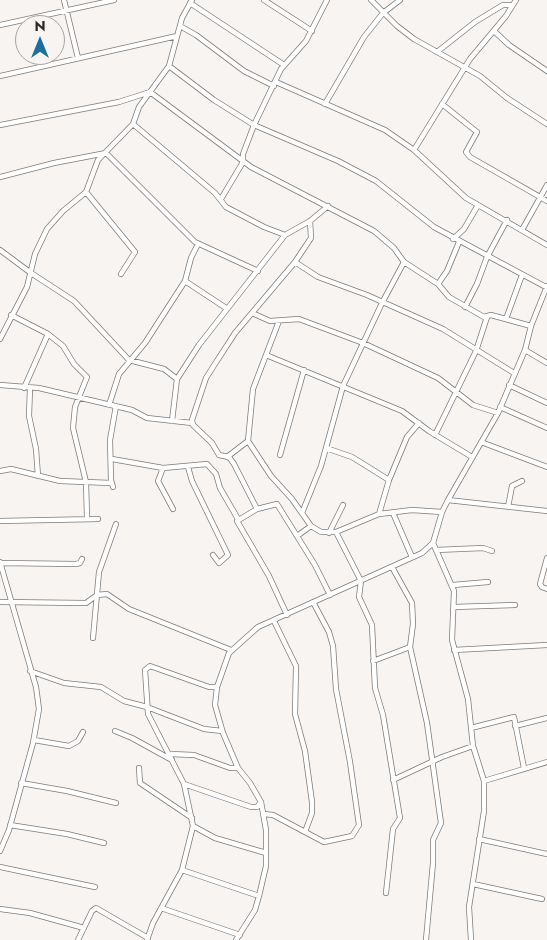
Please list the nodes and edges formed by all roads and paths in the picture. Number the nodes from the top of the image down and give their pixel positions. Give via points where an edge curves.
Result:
1 (64, 0) edge
2 (114, 0) edge
3 (264, 0) edge
4 (327, 0) edge
5 (371, 0) edge
6 (400, 0) edge
7 (516, 0) edge
8 (191, 1) edge
9 (512, 5) junction
10 (66, 11) junction
11 (384, 13) junction
12 (0, 25) edge
13 (180, 26) junction
14 (494, 30) junction
15 (312, 31) junction
16 (177, 36) junction
17 (437, 52) junction
18 (78, 58) junction
19 (284, 64) junction
20 (169, 66) junction
21 (465, 67) junction
22 (547, 71) edge
23 (0, 76) edge
24 (275, 84) junction
25 (150, 92) junction
26 (325, 104) junction
27 (442, 104) junction
28 (133, 124) junction
29 (547, 124) edge
30 (0, 125) edge
31 (254, 125) junction
32 (414, 150) junction
33 (106, 153) junction
34 (243, 162) junction
35 (0, 177) edge
36 (547, 185) edge
37 (86, 192) junction
38 (539, 196) junction
39 (221, 199) junction
40 (547, 201) edge
41 (478, 205) junction
42 (328, 206) junction
43 (507, 220) junction
44 (310, 221) junction
45 (522, 230) junction
46 (285, 235) junction
47 (454, 239) junction
48 (460, 242) junction
49 (198, 244) junction
50 (547, 245) edge
51 (0, 250) edge
52 (487, 257) junction
53 (295, 262) junction
54 (404, 262) junction
55 (258, 271) junction
56 (31, 273) junction
57 (121, 274) dead end
58 (522, 275) junction
59 (185, 281) junction
60 (438, 284) junction
61 (547, 287) edge
62 (382, 304) junction
63 (465, 307) junction
64 (226, 308) junction
65 (252, 313) junction
66 (11, 315) junction
67 (487, 317) junction
68 (506, 319) junction
69 (279, 321) junction
70 (531, 326) junction
71 (48, 334) junction
72 (0, 339) edge
73 (363, 343) junction
74 (525, 350) junction
75 (476, 351) junction
76 (266, 355) junction
77 (129, 360) junction
78 (547, 363) edge
79 (304, 370) junction
80 (514, 373) junction
81 (177, 379) junction
82 (0, 385) edge
83 (344, 386) junction
84 (509, 386) junction
85 (24, 388) junction
86 (30, 388) junction
87 (455, 390) junction
88 (79, 399) junction
89 (547, 403) edge
90 (109, 405) junction
91 (116, 406) junction
92 (500, 407) junction
93 (498, 414) junction
94 (172, 421) junction
95 (192, 423) junction
96 (419, 423) junction
97 (547, 428) edge
98 (435, 435) junction
99 (248, 440) junction
100 (481, 442) junction
101 (326, 448) junction
102 (280, 456) dead end
103 (227, 457) junction
104 (472, 457) junction
105 (112, 459) junction
106 (188, 467) junction
107 (547, 467) edge
108 (162, 468) junction
109 (0, 471) edge
110 (38, 476) junction
111 (388, 480) junction
112 (522, 481) dead end
113 (86, 482) junction
114 (448, 500) junction
115 (343, 505) dead end
116 (508, 507) junction
117 (173, 509) dead end
118 (257, 509) junction
119 (547, 511) edge
120 (393, 512) junction
121 (442, 512) junction
122 (302, 513) junction
123 (379, 514) junction
124 (86, 518) junction
125 (98, 519) dead end
126 (238, 519) junction
127 (0, 521) edge
128 (116, 524) dead end
129 (311, 526) junction
130 (329, 532) junction
131 (336, 532) junction
132 (297, 536) junction
133 (433, 543) junction
134 (436, 550) junction
135 (492, 551) dead end
136 (212, 555) dead end
137 (412, 557) junction
138 (547, 558) edge
139 (82, 559) dead end
140 (0, 563) edge
141 (392, 567) junction
142 (361, 581) junction
143 (488, 582) dead end
144 (452, 585) junction
145 (547, 589) edge
146 (97, 595) junction
147 (330, 595) junction
148 (10, 600) junction
149 (0, 602) edge
150 (314, 602) junction
151 (515, 605) dead end
152 (454, 607) junction
153 (287, 615) junction
154 (274, 621) junction
155 (93, 638) dead end
156 (547, 645) edge
157 (410, 647) junction
158 (231, 650) junction
159 (454, 650) junction
160 (373, 661) junction
161 (30, 671) junction
162 (217, 687) junction
163 (147, 707) junction
164 (547, 718) edge
165 (515, 726) junction
166 (471, 728) junction
167 (222, 730) junction
168 (115, 731) dead end
169 (84, 732) dead end
170 (34, 740) junction
171 (473, 746) junction
172 (170, 754) junction
173 (172, 760) junction
174 (547, 762) edge
175 (432, 763) junction
176 (139, 768) dead end
177 (238, 768) junction
178 (524, 768) junction
179 (393, 780) junction
180 (484, 781) junction
181 (20, 783) junction
182 (184, 784) junction
183 (260, 802) junction
184 (116, 803) dead end
185 (264, 814) junction
186 (192, 818) junction
187 (10, 826) junction
188 (193, 826) junction
189 (305, 832) junction
190 (479, 839) junction
191 (104, 843) dead end
192 (0, 851) edge
193 (266, 852) junction
194 (547, 854) edge
195 (0, 867) edge
196 (182, 870) junction
197 (473, 884) junction
198 (95, 887) dead end
199 (386, 894) dead end
200 (259, 896) junction
201 (542, 899) dead end
202 (161, 908) junction
203 (0, 909) edge
204 (84, 928) junction
205 (238, 938) edge
206 (148, 939) edge
207 (78, 940) edge
208 (426, 940) edge
209 (471, 940) edge

1 - 10 street
2 - 10 street
3 - 15 street
4 - 15 street
5 - 11 street
6 - 11 street
7 - 9 street
8 - 13 street
8 - 19 street
9 - 14 street
9 - 17 street via 474,22
10 - 12 street
10 - 18 street
11 - 17 street via 408,35
11 - 26 street via 358,45
13 - 16 street
13 - 24 street via 244,71
14 - 21 street
14 - 22 street via 509,46
15 - 19 street via 296,54
16 - 18 street
16 - 20 street
17 - 21 street
18 - 23 street
19 - 24 street
20 - 25 street
20 - 31 street
21 - 27 street
21 - 29 street
24 - 26 street
24 - 31 street
25 - 28 street via 138,107
25 - 30 street via 119,102
25 - 34 street
26 - 32 street via 375,125
27 - 32 street
27 - 38 street via 477,132 466,152 470,157
28 - 33 street
28 - 39 street
31 - 34 street
31 - 47 street via 376,180 418,217
32 - 41 street via 458,192
33 - 35 street
33 - 37 street via 98,160
33 - 49 street
34 - 39 street
34 - 42 street
36 - 38 street
37 - 56 street via 48,229 35,254
37 - 57 street via 136,252
38 - 40 street
38 - 45 street
39 - 46 street via 230,210
41 - 43 street
41 - 47 street
42 - 44 street
42 - 54 street via 384,239
43 - 45 street
43 - 52 street
44 - 46 street
44 - 53 street via 311,238
45 - 50 street
46 - 55 street
47 - 48 street
48 - 52 street
48 - 60 street
49 - 55 street
49 - 59 street
51 - 56 street
52 - 58 street
52 - 63 street
53 - 62 street via 318,277
53 - 65 street
54 - 60 street
54 - 62 street
55 - 64 street
56 - 66 street
56 - 77 street via 79,305
58 - 61 street
58 - 68 street
59 - 64 street
59 - 77 street
60 - 63 street via 449,297
61 - 70 street
62 - 73 street
62 - 75 street via 444,329
63 - 67 street
64 - 81 street
65 - 69 street via 270,321
65 - 95 street via 206,378
66 - 71 street
66 - 72 street
67 - 68 street
67 - 75 street
68 - 70 street
69 - 73 street via 298,319
69 - 76 street
70 - 74 street
71 - 85 street
71 - 88 street via 63,346 74,364 87,376
73 - 83 street
73 - 87 street via 438,378
74 - 78 street
74 - 80 street
75 - 80 street
75 - 87 street
76 - 79 street
76 - 99 street via 253,389
77 - 81 street via 164,369
77 - 90 street via 116,379
79 - 83 street
79 - 102 street
80 - 84 street
81 - 94 street
82 - 85 street
83 - 96 street via 402,411
83 - 101 street
84 - 89 street
84 - 92 street
85 - 86 street
86 - 88 street
86 - 110 street via 28,416
87 - 93 street via 472,405
87 - 98 street
88 - 90 street
88 - 113 street via 73,428
90 - 91 street
91 - 94 street via 147,418
91 - 105 street via 111,428
92 - 93 street
92 - 97 street
93 - 100 street
94 - 95 street
95 - 103 street via 212,443 219,456
96 - 98 street
96 - 111 street via 407,437
98 - 104 street
99 - 103 street
99 - 122 street via 271,476
100 - 104 street
100 - 107 street
101 - 111 street via 352,457
101 - 122 street
103 - 118 street via 238,470
104 - 114 street
105 - 108 street
105 - 113 street via 112,485
106 - 108 street
106 - 126 street via 209,465
106 - 136 street via 228,555 219,563
108 - 117 street via 158,481
109 - 110 street via 11,469
110 - 113 street
111 - 123 street
112 - 116 street via 512,486
113 - 124 street
114 - 116 street
114 - 121 street
115 - 130 street
116 - 119 street
118 - 126 street
118 - 132 street via 278,504
120 - 121 street
120 - 123 street
120 - 137 street
121 - 133 street
122 - 129 street
123 - 131 street
124 - 125 street
124 - 127 street
126 - 153 street
128 - 146 street via 104,556
129 - 130 street via 321,532
129 - 132 street
130 - 131 street
131 - 142 street
132 - 147 street
133 - 134 street
133 - 137 street
134 - 135 street via 483,548
134 - 144 street
137 - 141 street
138 - 145 street via 540,584
139 - 140 street via 76,564
140 - 148 street
141 - 142 street
141 - 157 street via 412,604
142 - 147 street
142 - 160 street via 359,597 374,636
143 - 144 street
144 - 152 street
146 - 148 street via 90,602 83,603
146 - 155 street
146 - 158 street via 112,596 129,609
147 - 150 street
148 - 149 street
148 - 161 street
150 - 153 street
150 - 189 street via 333,646 336,688 358,825 352,836 341,840 324,842
151 - 152 street
152 - 159 street
153 - 154 street
154 - 158 street via 258,626
154 - 189 street via 296,666 296,714 312,802
156 - 159 street
157 - 160 street
157 - 175 street via 427,723
158 - 162 street
159 - 166 street via 468,699
160 - 179 street via 376,694 383,715
161 - 163 street via 64,683 101,687 124,701
161 - 170 street via 39,700
162 - 163 street via 148,666 145,670
162 - 167 street via 215,705
163 - 167 street via 204,729
163 - 172 street
164 - 165 street
165 - 166 street via 514,718 510,716 480,728
165 - 178 street
166 - 171 street
167 - 177 street
168 - 173 street
169 - 170 street via 69,746
170 - 181 street
171 - 175 street
171 - 180 street
172 - 173 street
172 - 177 street via 194,755
173 - 182 street
174 - 178 street
175 - 179 street
175 - 208 street via 441,822 433,840
176 - 186 street via 140,783
177 - 183 street
178 - 180 street
179 - 199 street via 400,820 393,829
180 - 190 street via 485,804
181 - 184 street
181 - 187 street
182 - 183 street via 250,807
182 - 186 street
183 - 185 street
185 - 189 street
185 - 193 street
186 - 188 street
187 - 191 street
187 - 192 street
188 - 193 street via 215,838
188 - 196 street
190 - 194 street
190 - 197 street
193 - 200 street
195 - 198 street
196 - 200 street
196 - 202 street
197 - 201 street
197 - 209 street via 468,914
200 - 205 street via 255,910
202 - 205 street
202 - 206 street
203 - 204 street via 30,913
204 - 206 street via 92,911 100,908
204 - 207 street

